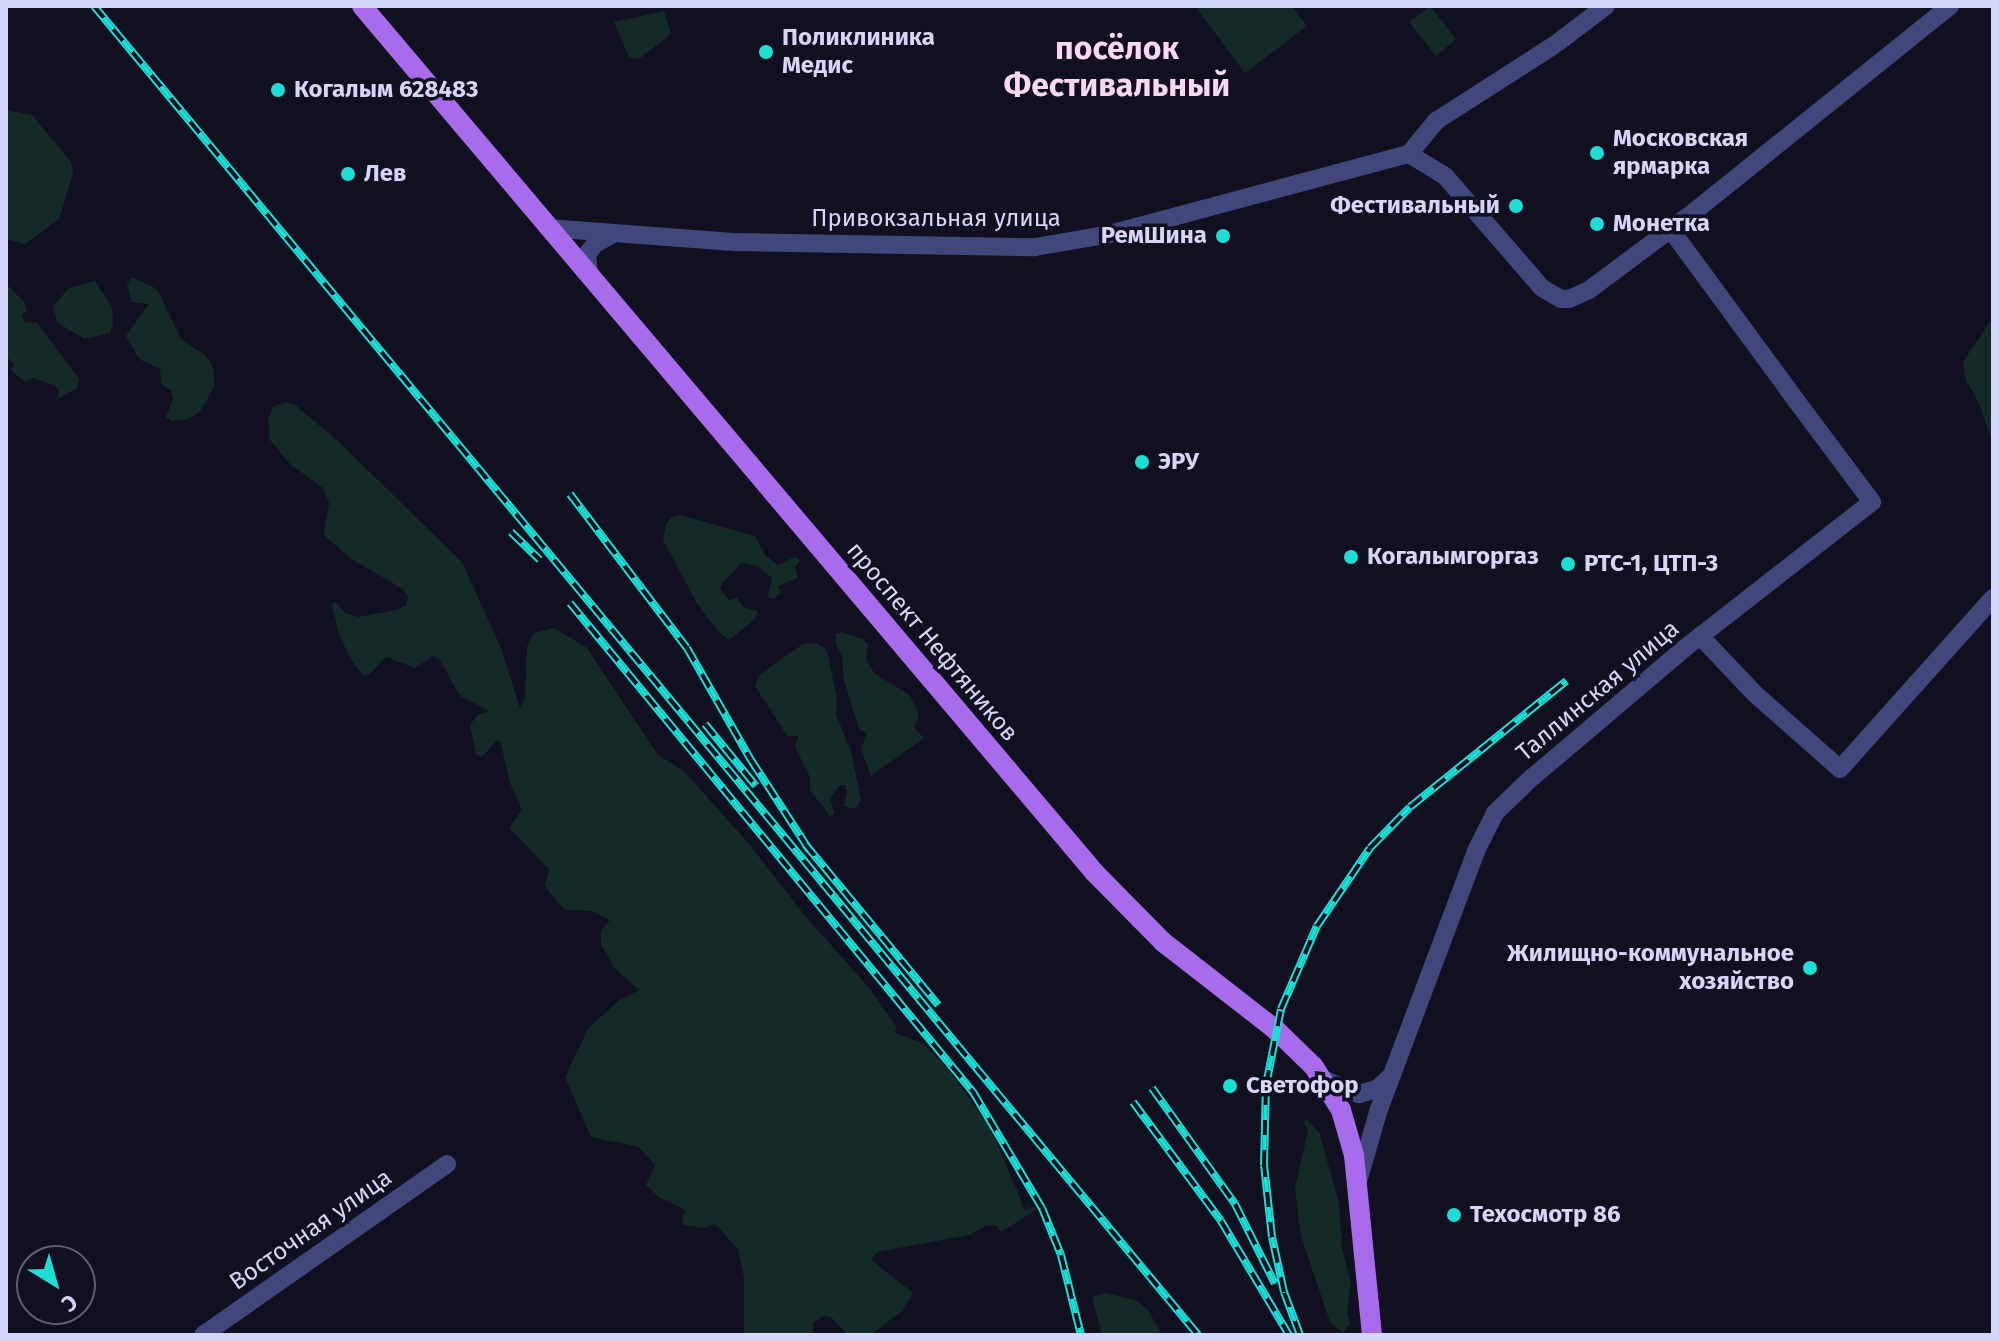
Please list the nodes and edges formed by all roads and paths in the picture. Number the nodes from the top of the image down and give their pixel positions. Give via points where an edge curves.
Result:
1 (362, 6) edge
2 (1606, 6) edge
3 (1950, 6) edge
4 (1409, 154) junction
5 (548, 228) junction
6 (1671, 230) junction
7 (611, 235) junction
8 (589, 276) junction
9 (1993, 598) edge
10 (1700, 636) junction
11 (1392, 1074) junction
12 (1323, 1079) junction
13 (447, 1164) dead end
14 (1358, 1185) junction
15 (203, 1335) edge
16 (1372, 1335) edge

1 - 5 main road, проспект Нефтяников
2 - 4 street via 1436,121
3 - 6 street
4 - 6 street via 1445,176 1542,288 1561,299 1589,290
4 - 7 street, Привокзальная улица via 1106,235 1035,247
5 - 7 street, Привокзальная улица
5 - 8 main road, проспект Нефтяников
6 - 10 street via 1872,502
7 - 8 street via 590,249
8 - 12 main road, проспект Нефтяников via 1102,881 1163,942 1290,1041
9 - 10 street, Таллинская улица via 1840,769 1755,694
10 - 11 street, Таллинская улица via 1495,813
11 - 12 street via 1377,1089 1359,1094
11 - 14 street, Таллинская улица
12 - 14 main road, проспект Нефтяников via 1347,1126
13 - 15 street, Восточная улица
14 - 16 main road, проспект Нефтяников

